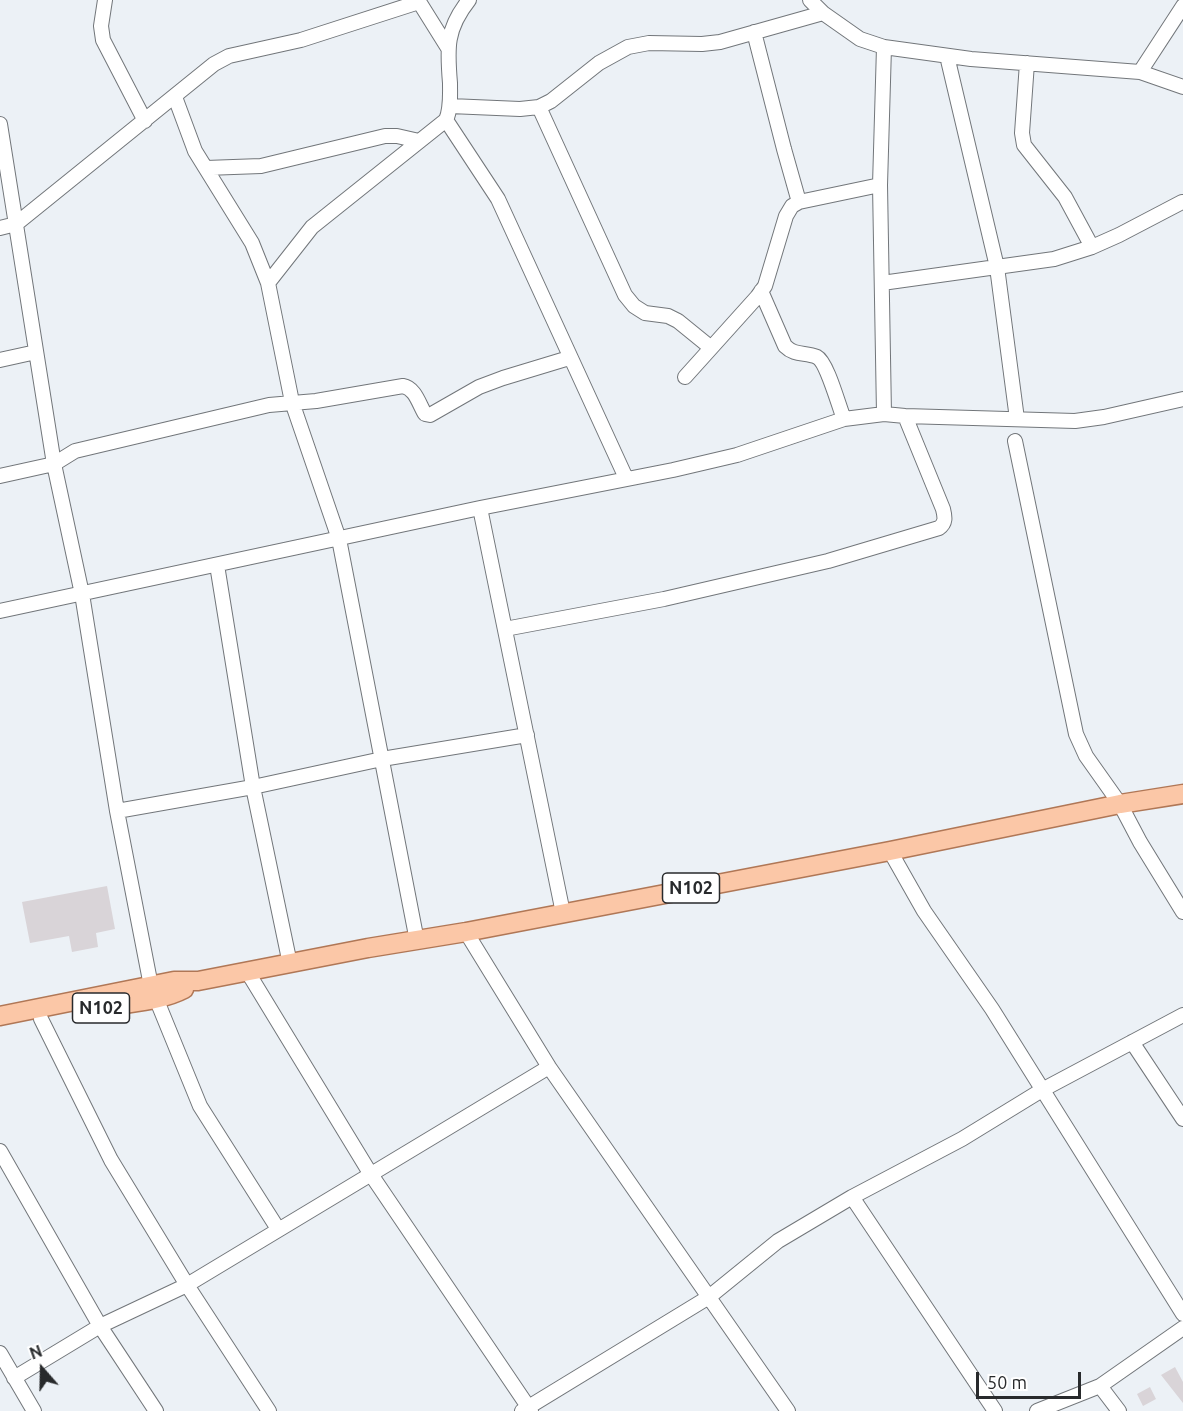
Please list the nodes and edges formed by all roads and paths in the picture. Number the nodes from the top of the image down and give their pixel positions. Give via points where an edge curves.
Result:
1 (105, 0) edge
2 (469, 0) edge
3 (810, 0) edge
4 (418, 1) edge
5 (1183, 6) edge
6 (823, 13) junction
7 (754, 32) junction
8 (884, 47) junction
9 (448, 48) junction
10 (947, 56) junction
11 (1027, 63) junction
12 (1140, 72) junction
13 (1183, 87) edge
14 (175, 97) junction
15 (539, 107) junction
16 (448, 113) junction
17 (145, 121) junction
18 (0, 124) edge
19 (419, 141) junction
20 (206, 168) junction
21 (880, 185) junction
22 (799, 202) junction
23 (1182, 202) edge
24 (16, 224) junction
25 (0, 228) edge
26 (1092, 247) junction
27 (997, 267) junction
28 (268, 284) junction
29 (882, 284) junction
30 (761, 291) junction
31 (710, 348) junction
32 (36, 352) junction
33 (570, 358) junction
34 (0, 360) edge
35 (685, 376) dead end
36 (1183, 399) edge
37 (292, 402) junction
38 (884, 414) junction
39 (905, 416) junction
40 (844, 419) junction
41 (1017, 419) junction
42 (1015, 441) dead end
43 (54, 464) junction
44 (0, 476) edge
45 (626, 478) junction
46 (480, 508) junction
47 (339, 539) junction
48 (217, 565) junction
49 (82, 594) junction
50 (0, 611) edge
51 (505, 629) junction
52 (527, 735) junction
53 (382, 759) junction
54 (254, 787) junction
55 (1183, 794) edge
56 (1120, 804) junction
57 (117, 811) junction
58 (890, 851) junction
59 (1183, 912) edge
60 (563, 913) junction
61 (465, 932) junction
62 (417, 941) junction
63 (290, 964) junction
64 (247, 971) junction
65 (153, 992) junction
66 (1183, 1015) edge
67 (0, 1016) edge
68 (41, 1019) junction
69 (0, 1026) edge
70 (1132, 1042) junction
71 (549, 1067) junction
72 (1042, 1090) junction
73 (1183, 1119) edge
74 (0, 1151) edge
75 (370, 1173) junction
76 (852, 1197) junction
77 (278, 1229) junction
78 (187, 1285) junction
79 (710, 1297) junction
80 (1183, 1314) edge
81 (100, 1326) junction
82 (1183, 1328) edge
83 (0, 1353) edge
84 (14, 1378) junction
85 (1100, 1386) junction
86 (527, 1410) edge
87 (34, 1411) edge
88 (156, 1411) edge
89 (269, 1411) edge
90 (788, 1411) edge
91 (995, 1411) edge
92 (1037, 1411) edge
93 (1119, 1411) edge

1 - 17 street via 103,40
2 - 9 street via 457,15
3 - 6 street
4 - 9 street
4 - 14 street via 301,39 229,56
5 - 12 street
6 - 7 street
6 - 8 street via 860,39
7 - 15 street via 702,44 649,43 628,47
7 - 22 street
8 - 10 street
8 - 21 street
9 - 16 street
10 - 11 street
10 - 27 street
11 - 12 street
11 - 26 street via 1024,145 1065,197
12 - 13 street
14 - 17 street
14 - 20 street
15 - 16 street
15 - 31 street via 625,295 645,313 678,321
16 - 19 street
16 - 33 street via 498,199
17 - 24 street
18 - 24 street
19 - 20 street via 385,136 261,165
19 - 28 street via 312,227
20 - 28 street via 252,243
21 - 22 street
21 - 29 street
22 - 30 street via 786,216
23 - 26 street
24 - 25 street
24 - 32 street
26 - 27 street via 1054,259
27 - 29 street
27 - 41 street
28 - 37 street
29 - 38 street
30 - 31 street
30 - 40 street via 785,346 799,355 816,357 824,364
31 - 35 street
32 - 34 street
32 - 43 street
33 - 37 street via 479,387 430,415 425,414 413,392 403,386
33 - 45 street
36 - 41 street via 1075,421
37 - 43 street via 75,451
37 - 47 street
38 - 39 street
38 - 40 street
39 - 41 street
39 - 51 street via 943,510 945,518 939,528 828,561 664,599
40 - 45 street via 737,455
42 - 56 street via 1076,734 1086,756
43 - 44 street
43 - 49 street
45 - 46 street
46 - 47 street
46 - 51 street
47 - 48 street
47 - 53 street
48 - 49 street
48 - 54 street
49 - 50 street
49 - 57 street
51 - 52 street
52 - 53 street
52 - 60 street
53 - 54 street
53 - 62 street
54 - 57 street
54 - 63 street
55 - 56 main road, N102
56 - 58 main road, N102
56 - 59 street
57 - 65 street
58 - 60 main road, N102
58 - 72 street via 924,911
60 - 61 main road, N102
61 - 62 main road, N102
61 - 71 street
62 - 63 main road, N102
63 - 64 main road, N102
64 - 65 main road, N102 via 198,981 177,993
64 - 75 street
65 - 67 main road, N102
65 - 68 main road, N102
65 - 77 street via 200,1106
66 - 70 street
68 - 69 main road, N102
68 - 78 street via 111,1160
70 - 72 street
70 - 73 street
71 - 75 street
71 - 79 street
72 - 76 street via 962,1139
72 - 80 street
74 - 81 street
75 - 77 street
75 - 86 street
76 - 79 street via 778,1241
76 - 91 street
77 - 78 street
78 - 81 street
78 - 89 street
79 - 86 street
79 - 90 street
81 - 84 street
81 - 88 street
82 - 85 street
83 - 84 street
84 - 87 street
85 - 92 street
85 - 93 street

